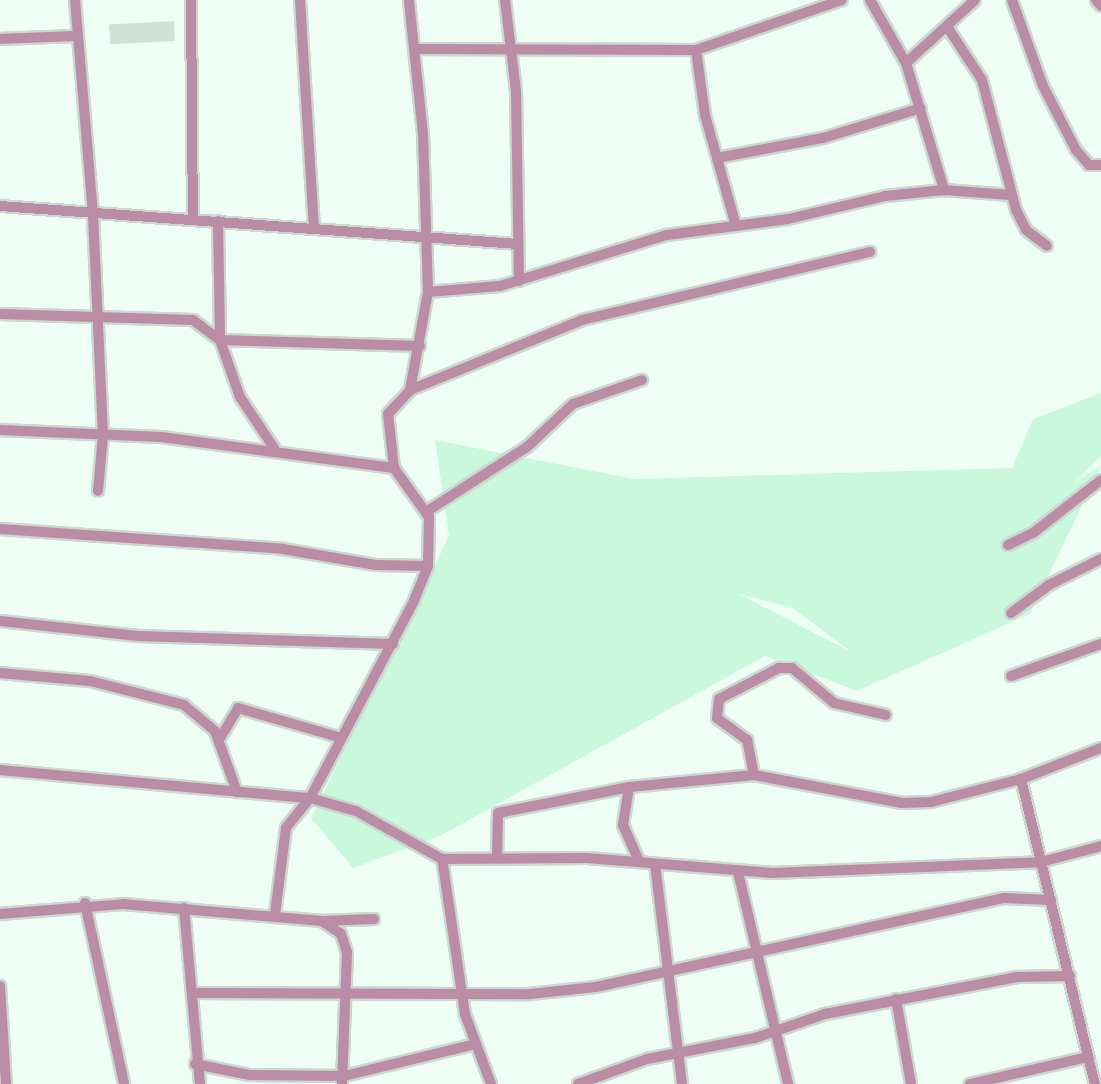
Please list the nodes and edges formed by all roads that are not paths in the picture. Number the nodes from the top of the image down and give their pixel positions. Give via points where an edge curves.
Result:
1 (75, 0) edge
2 (191, 0) edge
3 (300, 0) edge
4 (410, 0) edge
5 (505, 0) edge
6 (842, 0) edge
7 (870, 0) edge
8 (975, 0) edge
9 (1012, 0) edge
10 (948, 28) junction
11 (76, 36) junction
12 (0, 39) edge
13 (415, 49) junction
14 (696, 50) junction
15 (513, 52) junction
16 (906, 63) junction
17 (921, 108) junction
18 (717, 158) junction
19 (1101, 165) edge
20 (944, 190) junction
21 (1011, 195) junction
22 (0, 206) edge
23 (93, 215) junction
24 (193, 220) junction
25 (218, 221) junction
26 (736, 226) junction
27 (314, 229) junction
28 (426, 237) junction
29 (517, 244) junction
30 (1047, 246) dead end
31 (870, 252) dead end
32 (519, 281) junction
33 (428, 292) junction
34 (0, 314) edge
35 (98, 316) junction
36 (220, 340) junction
37 (420, 346) junction
38 (642, 380) dead end
39 (410, 390) junction
40 (0, 430) edge
41 (103, 435) junction
42 (274, 448) junction
43 (394, 468) junction
44 (1101, 480) edge
45 (98, 491) dead end
46 (426, 512) junction
47 (0, 529) edge
48 (1007, 545) dead end
49 (1101, 559) edge
50 (428, 566) junction
51 (1011, 613) dead end
52 (0, 621) edge
53 (393, 644) junction
54 (1101, 644) edge
55 (0, 673) edge
56 (1011, 676) dead end
57 (886, 715) dead end
58 (342, 738) junction
59 (219, 740) junction
60 (1101, 748) edge
61 (0, 769) edge
62 (754, 775) junction
63 (1021, 779) junction
64 (629, 787) junction
65 (237, 792) junction
66 (310, 798) junction
67 (1101, 846) edge
68 (497, 856) junction
69 (442, 859) junction
70 (639, 861) junction
71 (1041, 862) junction
72 (655, 864) junction
73 (738, 872) junction
74 (1051, 900) junction
75 (85, 903) junction
76 (184, 908) junction
77 (0, 914) edge
78 (275, 914) junction
79 (374, 919) dead end
80 (322, 921) junction
81 (757, 952) junction
82 (665, 975) junction
83 (1070, 976) junction
84 (0, 986) edge
85 (462, 991) junction
86 (192, 993) junction
87 (346, 995) junction
88 (896, 999) junction
89 (777, 1028) junction
90 (475, 1044) junction
91 (678, 1055) junction
92 (1088, 1057) junction
93 (195, 1064) junction
94 (4, 1080) edge
95 (343, 1080) edge
96 (124, 1084) edge
97 (200, 1084) edge
98 (491, 1084) edge
99 (579, 1084) edge
100 (682, 1084) edge
101 (788, 1084) edge
102 (911, 1084) edge
103 (970, 1084) edge
104 (1096, 1084) edge

1 - 11 street
2 - 24 street
3 - 27 street
4 - 13 street
5 - 15 street
6 - 14 street
7 - 16 street
8 - 10 street
9 - 19 street via 1044,86 1076,150 1089,165
10 - 16 street
10 - 21 street via 982,80
11 - 12 street
11 - 23 street
13 - 15 street
13 - 28 street
14 - 15 street via 588,46
14 - 18 street via 700,90
15 - 29 street
16 - 17 street
17 - 18 street via 823,138
17 - 20 street
18 - 26 street
20 - 21 street
20 - 26 street via 885,196
21 - 30 street via 1026,230
22 - 23 street
23 - 24 street
23 - 35 street
24 - 25 street
25 - 27 street
25 - 36 street
26 - 32 street via 667,235
27 - 28 street
28 - 29 street
28 - 33 street
29 - 32 street
31 - 39 street via 582,320
32 - 33 street
33 - 37 street
34 - 35 street
35 - 36 street via 192,320
35 - 41 street
36 - 37 street
36 - 42 street via 240,397
37 - 39 street
38 - 46 street via 573,404 527,447
39 - 43 street via 389,408
40 - 41 street
41 - 42 street
41 - 45 street
42 - 43 street via 363,467
43 - 46 street
44 - 48 street via 1033,533
46 - 50 street via 433,531
47 - 50 street via 283,549 376,565
49 - 51 street via 1049,585
50 - 53 street
52 - 53 street via 138,636
53 - 58 street
54 - 56 street
55 - 59 street via 90,681 159,697 207,720
57 - 62 street via 834,703 799,670 779,668 715,704 717,718 747,740
58 - 59 street via 238,708
58 - 66 street
59 - 65 street
60 - 63 street
61 - 65 street
62 - 63 street via 902,803 942,799
62 - 64 street
63 - 71 street
64 - 68 street via 498,813
64 - 70 street via 623,825
65 - 66 street
66 - 69 street via 356,811
66 - 78 street via 282,841
67 - 71 street
68 - 69 street
68 - 70 street
69 - 85 street
70 - 72 street
71 - 73 street
71 - 74 street
72 - 73 street
72 - 82 street
73 - 81 street
74 - 81 street via 1004,898
74 - 83 street
75 - 76 street
75 - 77 street
75 - 96 street
76 - 78 street
76 - 86 street
78 - 80 street
79 - 80 street
80 - 87 street via 345,944
81 - 82 street
81 - 89 street
82 - 85 street via 530,993
82 - 91 street
83 - 88 street via 1018,977
83 - 92 street
84 - 94 street
85 - 87 street
85 - 90 street
86 - 87 street
86 - 93 street
87 - 95 street
88 - 89 street
88 - 102 street
89 - 91 street
89 - 101 street
90 - 95 street
90 - 98 street
91 - 99 street via 647,1059
91 - 100 street
92 - 103 street
92 - 104 street
93 - 95 street via 249,1075
93 - 97 street

